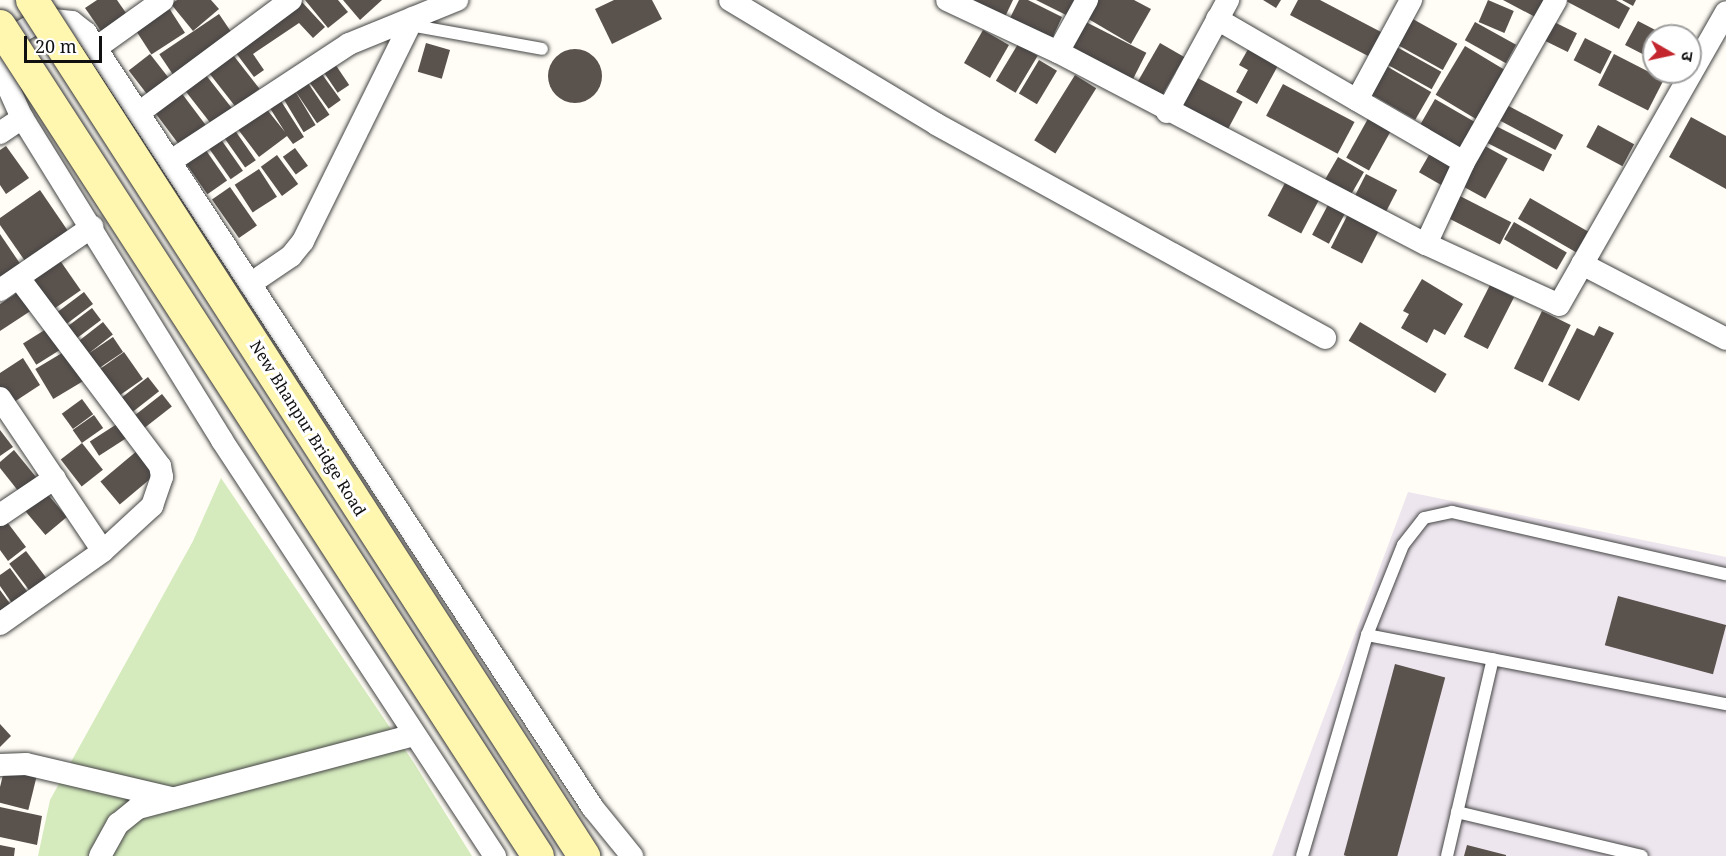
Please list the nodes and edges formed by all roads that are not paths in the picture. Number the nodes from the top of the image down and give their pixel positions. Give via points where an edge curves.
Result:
1 (32, 0) edge
2 (163, 0) edge
3 (291, 0) edge
4 (455, 0) edge
5 (730, 0) edge
6 (947, 0) edge
7 (1087, 0) edge
8 (1411, 0) edge
9 (1556, 0) edge
10 (1222, 10) edge
11 (1726, 12) edge
12 (411, 22) junction
13 (0, 26) edge
14 (96, 48) junction
15 (542, 49) dead end
16 (1058, 52) junction
17 (1357, 100) junction
18 (140, 112) junction
19 (1167, 112) junction
20 (22, 118) junction
21 (0, 133) edge
22 (171, 161) junction
23 (1464, 162) junction
24 (92, 227) junction
25 (1426, 244) junction
26 (1582, 264) junction
27 (19, 278) junction
28 (250, 284) junction
29 (0, 290) edge
30 (1325, 338) dead end
31 (1726, 339) edge
32 (1, 401) edge
33 (55, 478) junction
34 (0, 515) edge
35 (103, 551) junction
36 (1726, 574) edge
37 (0, 624) edge
38 (1367, 634) junction
39 (1493, 659) junction
40 (1726, 704) edge
41 (414, 735) junction
42 (0, 765) edge
43 (173, 798) junction
44 (1457, 812) junction
45 (100, 856) edge
46 (495, 856) edge
47 (538, 856) edge
48 (584, 856) edge
49 (632, 856) edge
50 (1302, 856) edge
51 (1447, 856) edge
52 (1642, 856) edge

1 - 48 street, New Bhanpur Bridge Road, bridge
2 - 14 street
3 - 18 street
4 - 12 street
5 - 30 street via 936,124
6 - 16 street
7 - 16 street
8 - 17 street
9 - 23 street
10 - 17 street
10 - 19 street
11 - 26 street
12 - 15 lane
12 - 22 street via 349,44
12 - 28 street via 303,241 291,256
13 - 47 street, bridge
14 - 18 street
14 - 20 street via 72,22 34,24 17,34 5,50 1,71
16 - 19 street
17 - 23 street
18 - 22 street
19 - 25 street
20 - 21 street
20 - 24 street
22 - 28 street
23 - 25 street
24 - 27 street
24 - 41 street via 222,440
25 - 26 street via 1559,304
26 - 31 street
27 - 29 street
27 - 35 street via 160,466 160,490 152,506
28 - 49 street via 593,808
32 - 33 street
33 - 34 street
33 - 35 street
35 - 37 street
36 - 38 lane via 1452,512 1424,518 1403,545
38 - 39 lane
38 - 50 lane
39 - 40 lane
39 - 44 lane
41 - 43 street
41 - 46 street
42 - 43 street via 26,764
43 - 45 street via 138,808 118,824
44 - 51 lane
44 - 52 lane

